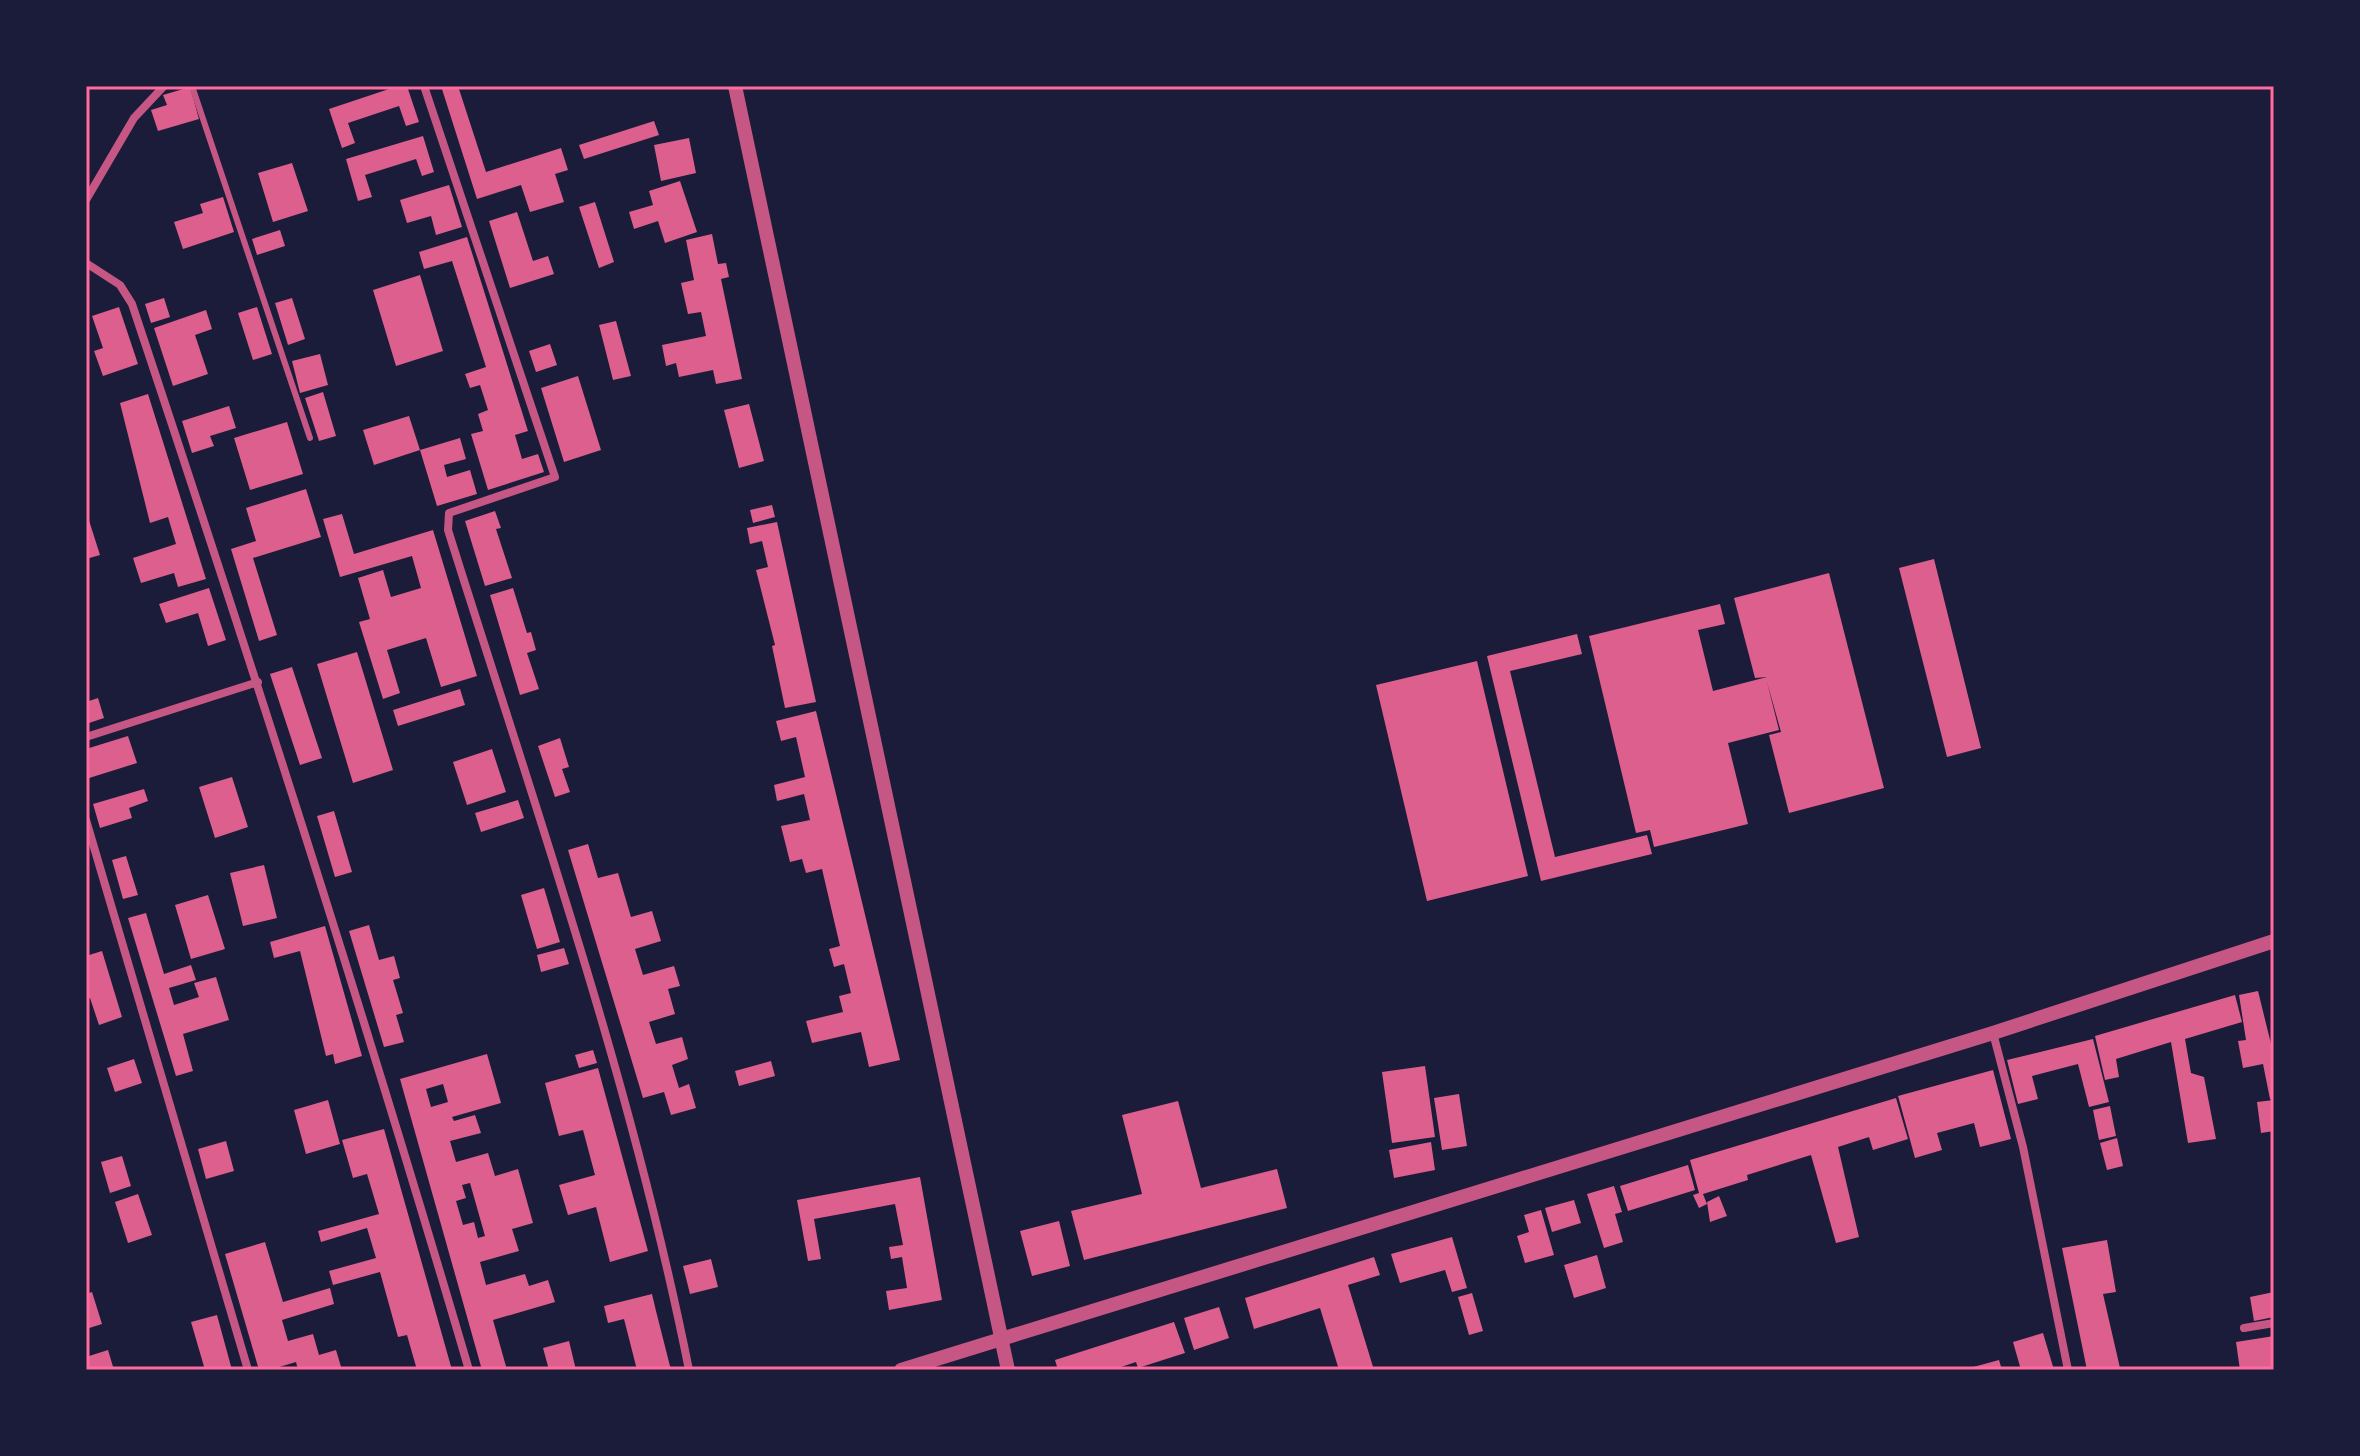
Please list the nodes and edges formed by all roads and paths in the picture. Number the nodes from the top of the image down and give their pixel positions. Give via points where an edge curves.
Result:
1 (164, 86) edge
2 (192, 86) edge
3 (424, 86) edge
4 (735, 86) edge
5 (86, 200) edge
6 (86, 263) edge
7 (310, 438) dead end
8 (258, 682) junction
9 (86, 737) edge
10 (86, 820) edge
11 (2274, 941) edge
12 (1993, 1033) junction
13 (2274, 1323) edge
14 (2244, 1328) dead end
15 (1002, 1336) junction
16 (248, 1370) edge
17 (469, 1370) edge
18 (689, 1370) edge
19 (901, 1370) edge
20 (1008, 1370) edge
21 (2068, 1370) edge

1 - 5 street via 134,118
2 - 7 lane
3 - 18 street via 555,477 449,513 448,530 598,1006
4 - 15 street
6 - 8 street via 120,285 132,304
8 - 9 street
8 - 17 street
10 - 16 street
11 - 12 street
12 - 15 street
12 - 21 street via 2023,1147
13 - 14 street
15 - 19 street
15 - 20 street

